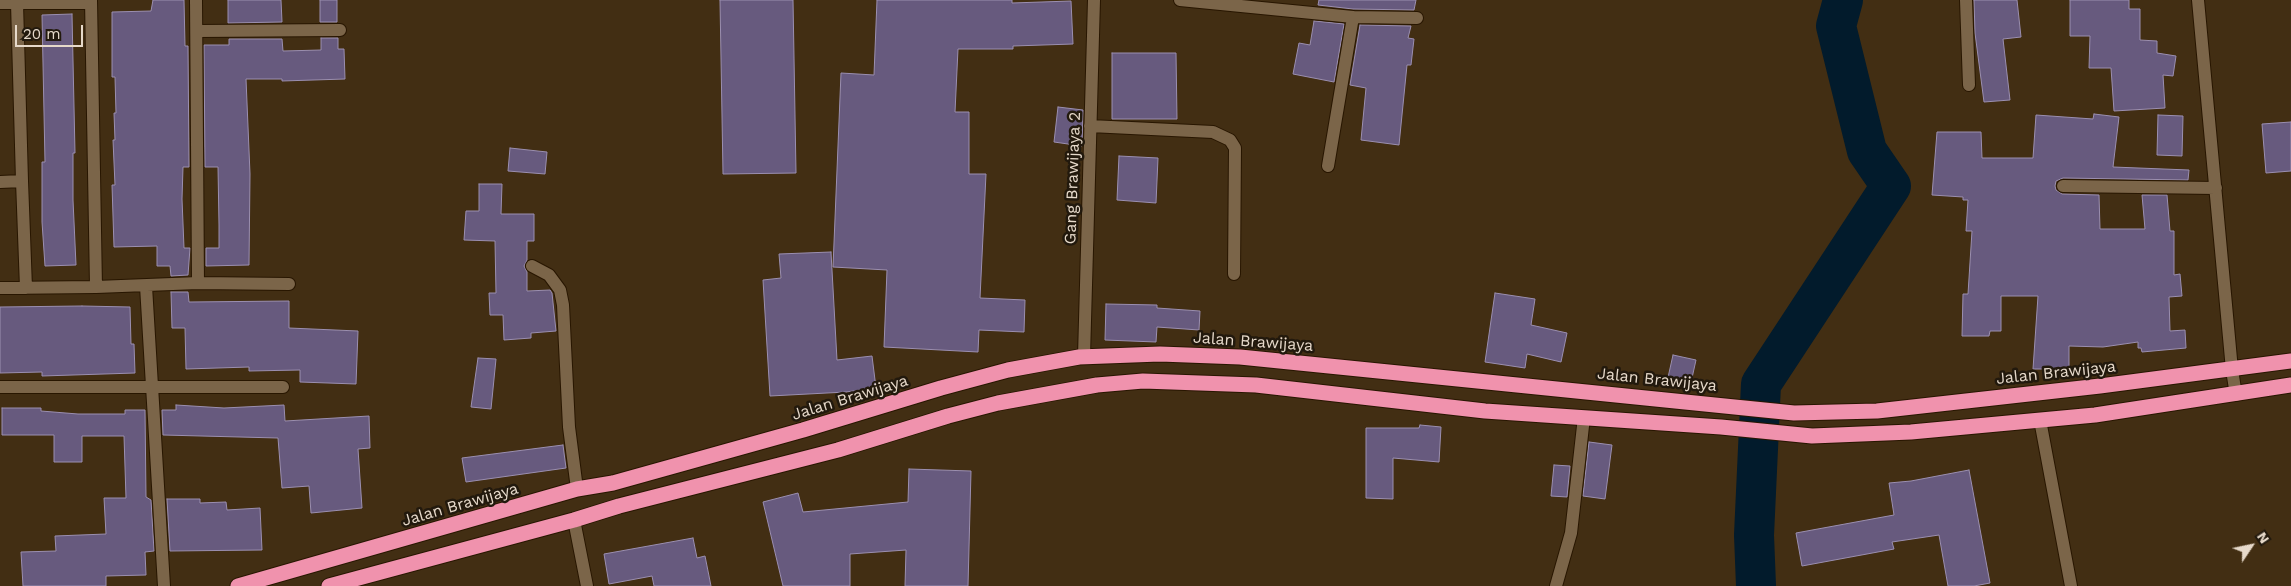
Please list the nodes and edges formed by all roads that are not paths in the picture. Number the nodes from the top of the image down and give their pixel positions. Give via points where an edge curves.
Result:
1 (196, 0) edge
2 (1094, 0) edge
3 (1180, 0) edge
4 (1966, 0) edge
5 (2198, 0) edge
6 (91, 1) edge
7 (17, 2) junction
8 (0, 3) edge
9 (1353, 17) junction
10 (1417, 18) dead end
11 (340, 30) dead end
12 (198, 31) junction
13 (1969, 86) dead end
14 (1090, 126) junction
15 (1328, 166) dead end
16 (22, 181) junction
17 (0, 182) edge
18 (2063, 186) dead end
19 (2216, 188) junction
20 (532, 266) dead end
21 (1234, 274) dead end
22 (198, 283) junction
23 (289, 284) dead end
24 (96, 286) junction
25 (146, 286) junction
26 (0, 288) edge
27 (26, 288) junction
28 (1084, 356) junction
29 (2291, 362) edge
30 (2232, 370) junction
31 (2291, 385) edge
32 (0, 387) edge
33 (151, 387) junction
34 (283, 387) dead end
35 (2236, 395) junction
36 (1715, 404) junction
37 (1584, 417) junction
38 (2040, 420) junction
39 (1714, 426) junction
40 (613, 483) junction
41 (577, 489) junction
42 (619, 506) junction
43 (574, 520) junction
44 (359, 581) edge
45 (164, 586) edge
46 (238, 586) edge
47 (329, 586) edge
48 (587, 586) edge
49 (1556, 586) edge
50 (2072, 586) edge

1 - 12 street
2 - 14 street, Gang Brawijaya 2
3 - 9 street
4 - 13 street
5 - 19 street
6 - 7 street
6 - 24 street
7 - 8 street
7 - 16 street
9 - 10 street
9 - 15 street
11 - 12 street
12 - 22 street
14 - 21 street via 1213,132 1230,140 1235,148
14 - 28 street, Gang Brawijaya 2
16 - 17 street
16 - 27 street
18 - 19 street
19 - 30 street
20 - 41 street via 549,275 560,290 569,426
22 - 23 street
22 - 25 street
24 - 25 street
24 - 27 street
25 - 33 street
26 - 27 street
28 - 36 highway, Jalan Brawijaya via 1240,357
28 - 40 highway, Jalan Brawijaya via 1008,370 941,388
29 - 30 highway, Jalan Brawijaya
30 - 35 street
30 - 36 highway, Jalan Brawijaya via 1876,411 1794,413
31 - 35 highway
32 - 33 street
33 - 34 street
33 - 45 street
35 - 38 highway
36 - 39 highway
37 - 39 highway
37 - 42 highway via 1485,411 1247,384 1143,381 1097,385 998,403 838,450
37 - 49 street via 1570,533
38 - 39 highway via 1812,436
38 - 50 street
40 - 41 highway, Jalan Brawijaya
40 - 42 highway
41 - 46 highway, Jalan Brawijaya
42 - 43 highway
43 - 44 highway
43 - 48 street
44 - 47 highway

